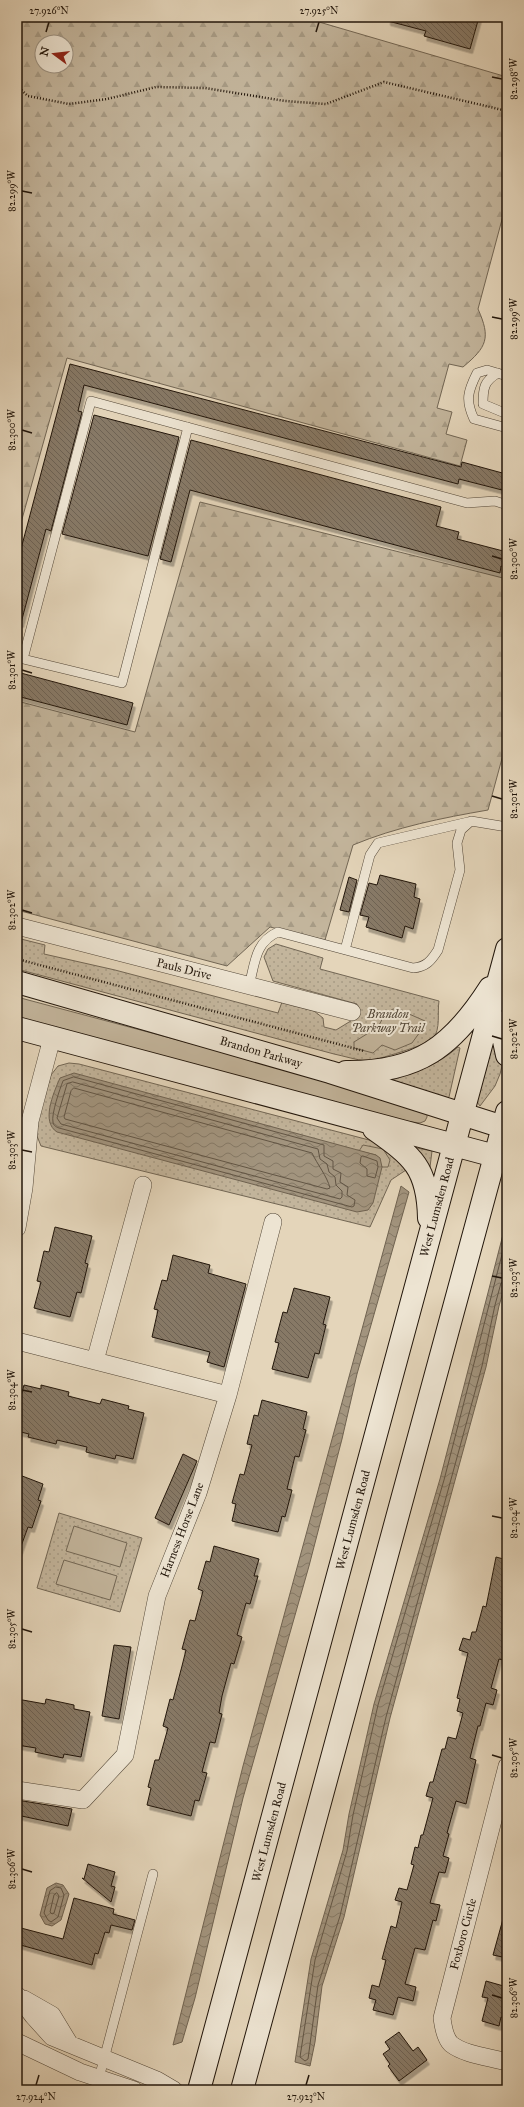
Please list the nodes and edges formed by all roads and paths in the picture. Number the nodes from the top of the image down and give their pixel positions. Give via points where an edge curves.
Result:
1 (17, 86) edge
2 (507, 111) edge
3 (503, 374) edge
4 (507, 414) edge
5 (188, 427) junction
6 (507, 428) edge
7 (507, 505) edge
8 (471, 821) junction
9 (507, 827) edge
10 (17, 926) edge
11 (507, 949) edge
12 (345, 950) junction
13 (17, 959) edge
14 (501, 972) junction
15 (17, 982) edge
16 (249, 986) junction
17 (352, 1012) dead end
18 (507, 1021) edge
19 (17, 1028) edge
20 (52, 1038) junction
21 (507, 1055) edge
22 (388, 1069) junction
23 (330, 1072) junction
24 (463, 1114) junction
25 (505, 1120) edge
26 (365, 1122) junction
27 (454, 1145) junction
28 (495, 1156) junction
29 (143, 1185) dead end
30 (273, 1222) dead end
31 (17, 1228) edge
32 (429, 1234) junction
33 (17, 1341) edge
34 (95, 1361) junction
35 (228, 1395) junction
36 (507, 1766) edge
37 (17, 1790) edge
38 (153, 1874) dead end
39 (17, 1996) edge
40 (17, 2042) edge
41 (64, 2053) junction
42 (105, 2057) junction
43 (507, 2062) edge
44 (99, 2078) junction
45 (134, 2090) edge
46 (174, 2090) edge
47 (199, 2090) edge
48 (242, 2090) edge

1 - 2 path via 28,96 69,104 107,99 156,87 205,88 285,101 326,104 384,82
3 - 4 lane via 488,378 483,391 483,404
3 - 6 lane via 487,370 477,373 469,390 468,407 474,419
5 - 5 lane via 91,401 23,659 122,684
5 - 7 lane via 467,503 495,501
8 - 9 lane
8 - 12 lane via 378,843 370,855
8 - 12 lane via 461,830 457,843 460,870 438,950 431,960 423,967 413,968
10 - 16 street, Pauls Drive
11 - 14 main road, West Lumsden Road
12 - 16 lane via 278,932 268,936 260,948
13 - 22 path via 370,1053
14 - 22 main road via 466,1024 449,1040 417,1061
14 - 24 main road, West Lumsden Road
15 - 23 main road, Brandon Parkway
16 - 17 street, Pauls Drive
18 - 21 main road via 504,1041
19 - 20 main road
20 - 26 main road
20 - 31 street via 30,1121 24,1188
22 - 23 main road
23 - 24 main road, Brandon Parkway
24 - 25 main road, Brandon Parkway
24 - 27 main road, West Lumsden Road
25 - 28 main road
26 - 27 main road
26 - 32 main road via 407,1154 417,1165 425,1183 429,1202
27 - 28 main road
27 - 32 main road, West Lumsden Road
28 - 48 main road
29 - 34 street
30 - 35 street
32 - 47 main road, West Lumsden Road
33 - 34 street
34 - 35 street
35 - 37 street, Harness Horse Lane via 198,1492 156,1596 125,1755 83,1800
36 - 43 street, Foxboro Circle via 442,2018 450,2043 464,2050
38 - 42 lane
39 - 41 street
40 - 41 street
41 - 42 street
41 - 44 street
42 - 44 lane
42 - 46 street
44 - 45 street

